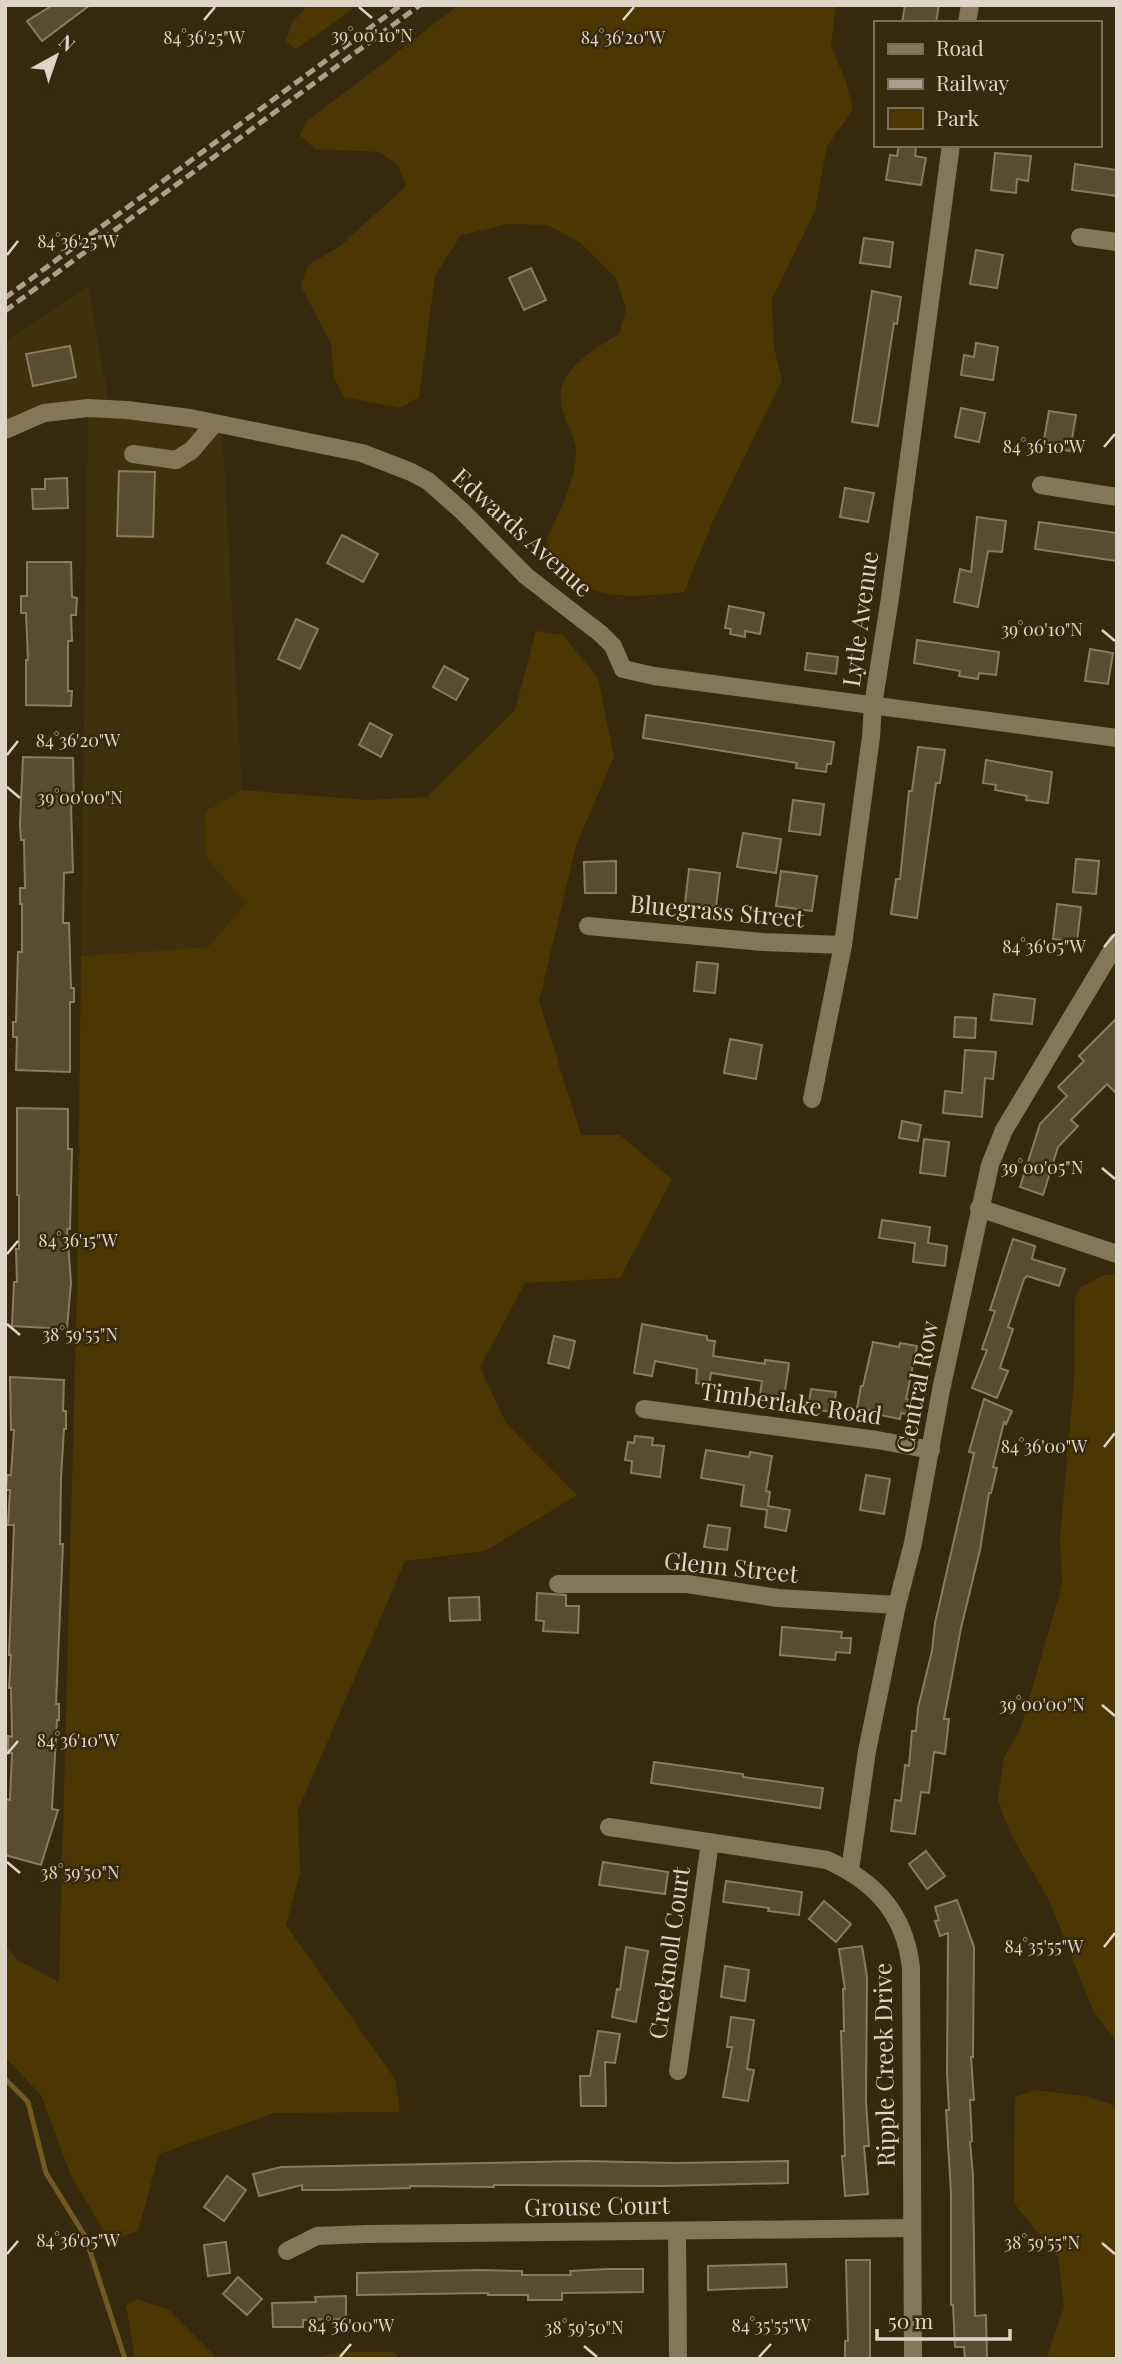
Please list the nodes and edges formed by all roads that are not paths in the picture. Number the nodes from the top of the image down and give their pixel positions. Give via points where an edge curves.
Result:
1 (951, 147) edge
2 (1080, 237) dead end
3 (1117, 242) edge
4 (214, 424) junction
5 (5, 432) edge
6 (133, 454) dead end
7 (1041, 485) dead end
8 (1117, 497) edge
9 (873, 705) junction
10 (1117, 738) edge
11 (588, 926) dead end
12 (1117, 942) edge
13 (843, 946) junction
14 (812, 1099) dead end
15 (979, 1208) junction
16 (1117, 1254) edge
17 (644, 1409) dead end
18 (930, 1450) junction
19 (558, 1584) dead end
20 (897, 1605) junction
21 (609, 1827) dead end
22 (710, 1842) junction
23 (850, 1870) junction
24 (678, 2071) dead end
25 (912, 2228) junction
26 (677, 2231) junction
27 (287, 2251) dead end
28 (678, 2359) edge
29 (913, 2359) edge

1 - 9 street, Lytle Avenue
2 - 3 street
4 - 5 street, Edwards Avenue via 88,408 44,413
4 - 6 street via 192,450 176,460
4 - 9 street, Edwards Avenue via 362,453 428,481 526,576 601,634 613,646 623,669
7 - 8 street
9 - 10 street, Edwards Avenue
9 - 13 street, Lytle Avenue
11 - 13 street, Bluegrass Street
12 - 15 street, Central Row via 1004,1130
13 - 14 street, Lytle Avenue
15 - 16 street
15 - 18 street, Central Row
17 - 18 street, Timberlake Road
18 - 20 street, Central Row
19 - 20 street, Glenn Street via 687,1584 778,1598
20 - 23 street, Central Row via 867,1751
21 - 22 street, Ripple Creek Drive
22 - 23 street, Ripple Creek Drive via 811,1856
22 - 24 street, Creeknoll Court
23 - 25 street, Ripple Creek Drive via 891,1909 909,1953
25 - 26 street, Grouse Court
25 - 29 street, Ripple Creek Drive
26 - 27 street, Grouse Court via 317,2236
26 - 28 street

